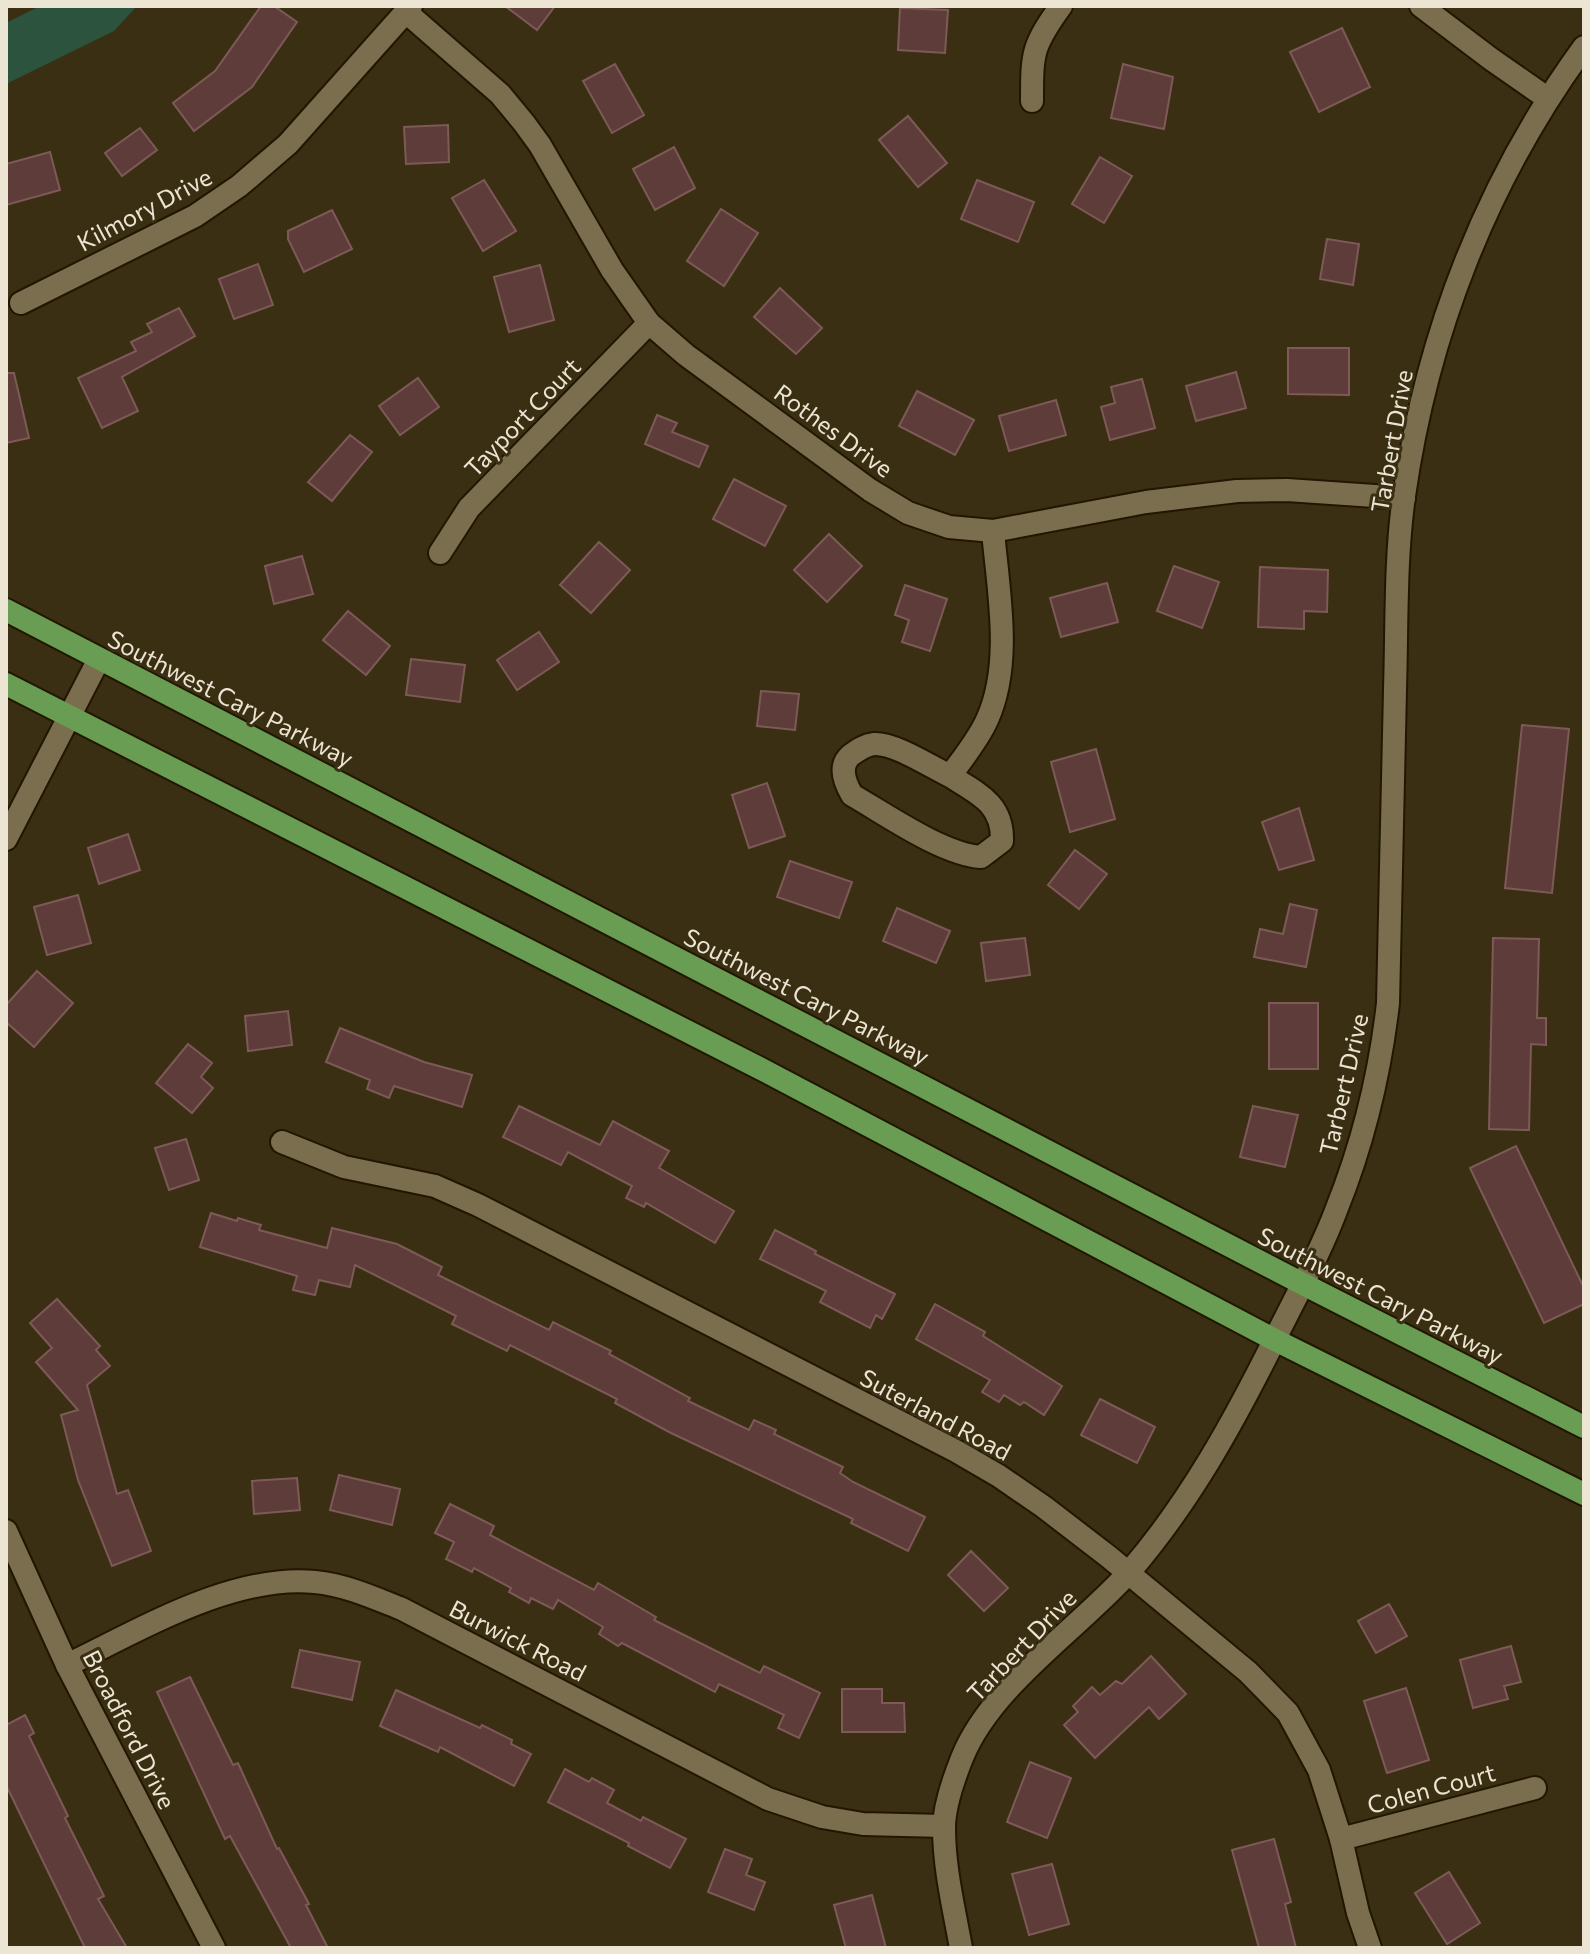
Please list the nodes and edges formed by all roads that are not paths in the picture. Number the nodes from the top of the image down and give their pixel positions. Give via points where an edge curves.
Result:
1 (1061, 6) edge
2 (1421, 6) edge
3 (408, 9) edge
4 (1584, 47) edge
5 (1547, 98) junction
6 (1032, 101) dead end
7 (21, 303) dead end
8 (649, 323) junction
9 (1404, 498) junction
10 (993, 531) junction
11 (440, 553) dead end
12 (6, 610) edge
13 (99, 659) junction
14 (6, 684) edge
15 (68, 715) junction
16 (950, 776) junction
17 (6, 839) edge
18 (282, 1142) dead end
19 (1303, 1284) junction
20 (1275, 1340) junction
21 (1584, 1427) edge
22 (1584, 1494) edge
23 (6, 1531) edge
24 (1127, 1574) junction
25 (67, 1665) junction
26 (1535, 1788) dead end
27 (944, 1826) junction
28 (1341, 1839) junction
29 (214, 1948) edge
30 (961, 1948) edge
31 (1370, 1948) edge

1 - 6 street via 1032,54
2 - 5 street
3 - 7 street, Kilmory Drive via 288,144 239,186 195,216
3 - 8 street, Rothes Drive via 524,123
4 - 5 street, Tarbert Drive
5 - 9 street, Tarbert Drive via 1458,275 1427,379
8 - 10 street, Rothes Drive via 698,364 908,513 949,527
8 - 11 street, Tayport Court via 469,508
9 - 10 street, Rothes Drive via 1237,491
9 - 19 street, Tarbert Drive via 1385,1032 1353,1162
10 - 16 street via 1000,624 997,685 987,722
12 - 13 main road, Southwest Cary Parkway
13 - 15 street
13 - 19 main road, Southwest Cary Parkway
14 - 15 main road
15 - 17 street
15 - 20 main road via 767,1072
16 - 16 street via 995,808 1002,824 1002,841 981,857 945,847 852,795 843,771 846,759 875,744
18 - 24 street, Suterland Road via 344,1167 435,1186 492,1212 956,1451 1044,1507
19 - 20 street, Tarbert Drive
19 - 21 main road, Southwest Cary Parkway
20 - 22 main road
20 - 24 street, Tarbert Drive via 1208,1466
23 - 25 street, Broadford Drive
24 - 27 street, Tarbert Drive via 991,1709 962,1757
24 - 28 street, Suterland Road via 1248,1672 1288,1713 1319,1770
25 - 27 street, Burwick Road via 241,1587 315,1582 353,1589 402,1609 768,1799 863,1824
25 - 29 street, Broadford Drive
26 - 28 street, Colen Court
27 - 30 street, Tarbert Drive
28 - 31 street, Suterland Road

